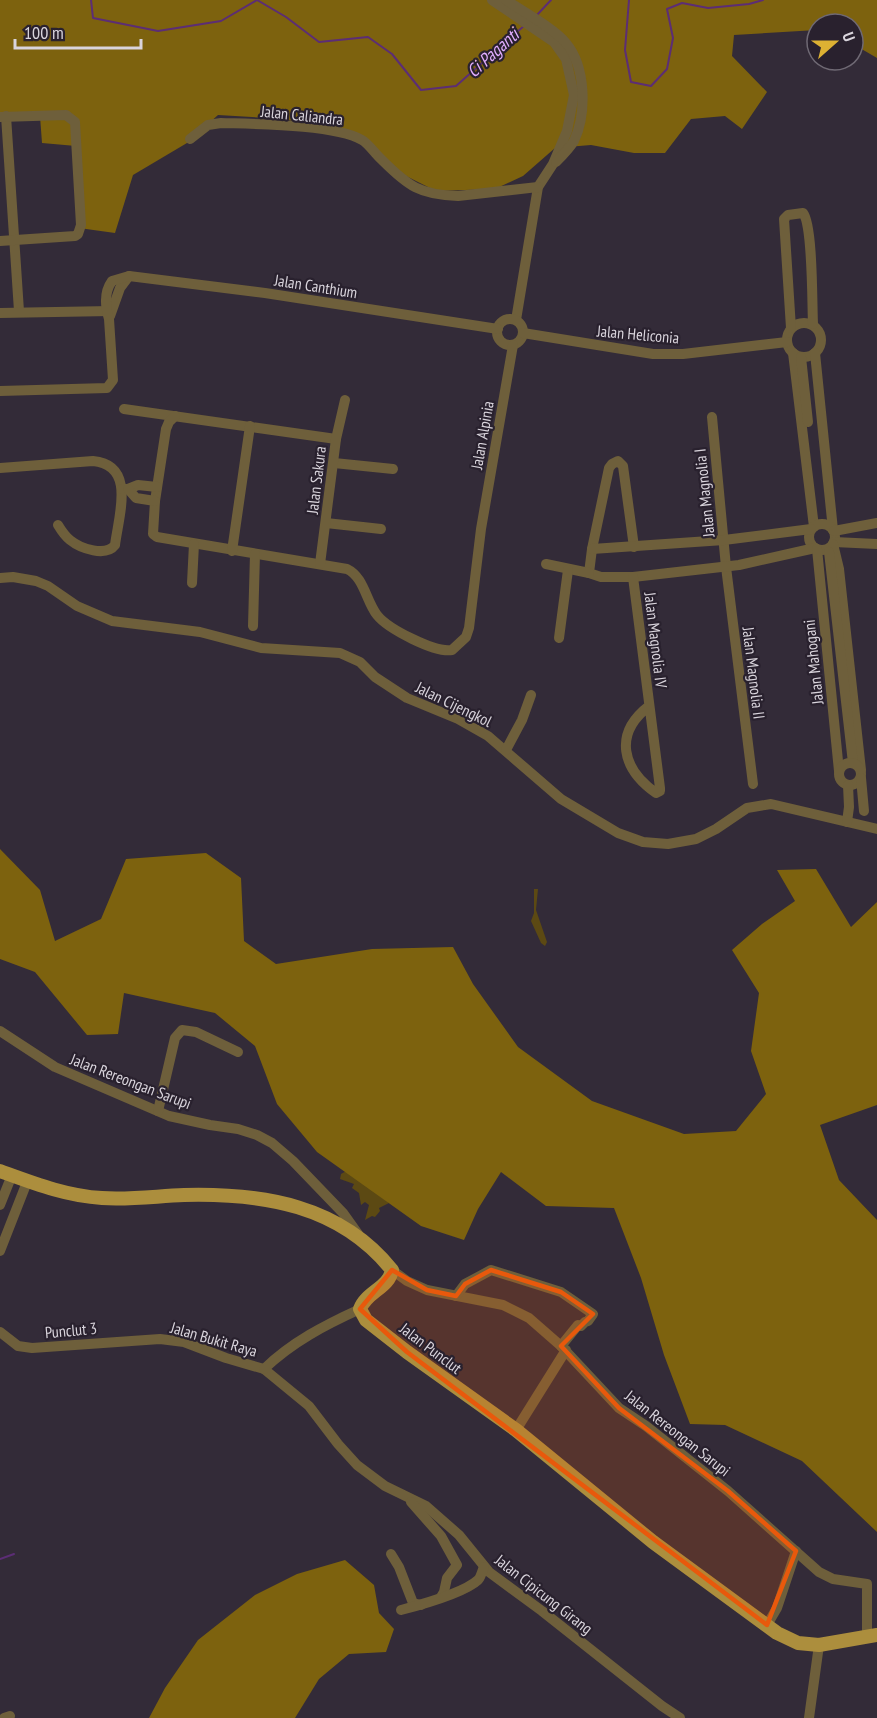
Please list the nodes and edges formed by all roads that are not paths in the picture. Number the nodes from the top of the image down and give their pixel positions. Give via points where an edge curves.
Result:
1 (492, 0) edge
2 (506, 0) edge
3 (556, 39) junction
4 (3, 116) edge
5 (190, 140) dead end
6 (538, 187) junction
7 (14, 240) junction
8 (0, 241) edge
9 (19, 311) junction
10 (0, 313) edge
11 (109, 314) junction
12 (516, 320) junction
13 (813, 324) junction
14 (790, 328) junction
15 (498, 329) junction
16 (524, 333) junction
17 (787, 342) junction
18 (513, 345) junction
19 (804, 355) junction
20 (0, 391) edge
21 (345, 400) dead end
22 (124, 410) dead end
23 (175, 416) junction
24 (712, 417) dead end
25 (250, 426) junction
26 (336, 439) junction
27 (334, 463) junction
28 (0, 468) edge
29 (393, 469) dead end
30 (157, 487) junction
31 (125, 489) junction
32 (155, 501) junction
33 (326, 523) junction
34 (877, 523) edge
35 (57, 525) dead end
36 (381, 529) dead end
37 (824, 537) junction
38 (724, 540) junction
39 (194, 544) junction
40 (877, 544) edge
41 (634, 547) junction
42 (592, 549) junction
43 (232, 551) junction
44 (255, 554) junction
45 (320, 564) junction
46 (546, 564) dead end
47 (726, 567) junction
48 (568, 570) junction
49 (589, 573) junction
50 (633, 577) junction
51 (0, 578) edge
52 (192, 583) dead end
53 (253, 626) dead end
54 (559, 638) dead end
55 (531, 695) dead end
56 (649, 706) junction
57 (506, 750) junction
58 (852, 769) junction
59 (753, 784) dead end
60 (848, 785) junction
61 (864, 811) dead end
62 (847, 822) junction
63 (877, 829) edge
64 (0, 1031) edge
65 (238, 1052) dead end
66 (158, 1111) junction
67 (6, 1173) edge
68 (27, 1182) junction
69 (0, 1205) edge
70 (361, 1239) junction
71 (0, 1251) edge
72 (392, 1270) junction
73 (456, 1296) junction
74 (360, 1309) junction
75 (0, 1332) edge
76 (149, 1339) joint
77 (563, 1348) junction
78 (264, 1369) junction
79 (516, 1430) junction
80 (402, 1494) junction
81 (796, 1551) junction
82 (391, 1554) dead end
83 (484, 1567) junction
84 (872, 1583) edge
85 (441, 1597) junction
86 (421, 1605) junction
87 (401, 1610) dead end
88 (767, 1625) junction
89 (872, 1636) edge
90 (819, 1645) junction
91 (680, 1718) edge
92 (809, 1718) edge

1 - 3 street
2 - 3 street
3 - 6 street via 566,59 574,94 567,131
4 - 7 street
4 - 7 street via 66,115 75,122 77,143 81,225 78,234
5 - 6 street, Jalan Caliandra via 208,125 221,123 322,130 363,140 417,190 458,196
6 - 12 street
7 - 8 street
7 - 9 street
9 - 10 street
9 - 11 street
11 - 15 street, Jalan Canthium via 106,291 110,284 129,276
11 - 20 street, Jalan Canthium via 113,380 107,388
12 - 15 street via 503,321
12 - 16 street
13 - 14 street via 801,322
13 - 14 street via 807,219 803,213 791,214 784,219
13 - 19 street via 822,340 820,347
14 - 17 street
15 - 18 street via 501,341
16 - 17 street, Jalan Heliconia via 653,354
16 - 18 street
17 - 19 street
18 - 45 street, Jalan Alpinia via 466,637 452,650 415,640 376,614 352,571
19 - 37 street
19 - 37 street
21 - 26 street, Jalan Sakura
22 - 23 street
23 - 25 street
23 - 30 street via 166,429
24 - 38 street, Jalan Magnolia I
25 - 26 street
25 - 43 street
26 - 27 street, Jalan Sakura
27 - 29 street
27 - 33 street, Jalan Sakura
28 - 31 street via 106,462 118,472
30 - 31 street via 138,485
30 - 32 street
31 - 32 street via 136,498
31 - 35 street via 111,549 93,550 71,541
32 - 39 street via 153,534
33 - 36 street
33 - 45 street, Jalan Sakura
34 - 37 street
37 - 38 street
37 - 40 street
37 - 47 street
37 - 58 street
37 - 58 street, Jalan Mahogani
38 - 41 street
38 - 47 street, Jalan Magnolia I
39 - 43 street
39 - 52 street
41 - 42 street
41 - 42 street via 623,466 618,460 609,468
42 - 49 street
43 - 44 street
44 - 45 street
44 - 53 street
46 - 48 street
47 - 50 street
47 - 59 street, Jalan Magnolia II
48 - 49 street
48 - 54 street
49 - 50 street
50 - 56 street, Jalan Magnolia IV
51 - 57 street, Jalan Cijengkol via 36,581 77,606 112,621 200,632 261,648 340,653 360,662 406,698 458,719
55 - 57 street
56 - 56 street, Jalan Magnolia IV via 660,788 656,793 635,776 626,753 633,722
57 - 62 street, Jalan Cijengkol via 561,799 618,833 643,842 668,844 696,839 747,808 771,804
58 - 60 street via 856,784
58 - 60 street via 841,780
58 - 61 street
60 - 62 street
62 - 63 street, Jalan Cijengkol
64 - 66 street, Jalan Rereongan Sarupi via 55,1067
65 - 66 street via 182,1030 175,1038
66 - 70 street, Jalan Rereongan Sarupi via 238,1129 272,1143 343,1213
67 - 68 main road
67 - 69 street
68 - 70 main road via 103,1198 262,1198 317,1214
68 - 71 street
70 - 72 main road
72 - 73 street, Jalan Rereongan Sarupi via 427,1290
72 - 74 main road via 391,1276 363,1301
73 - 77 street, Jalan Rereongan Sarupi via 503,1305 529,1318
73 - 77 street via 465,1284 491,1270 561,1292 593,1314 578,1325
74 - 78 street, Jalan Bukit Raya via 303,1338
74 - 79 main road, Jalan Punclut via 366,1320 407,1352
75 - 76 street, Punclut 3 via 18,1346 33,1348
76 - 78 street, Jalan Bukit Raya via 184,1342
77 - 79 street
77 - 81 street, Jalan Rereongan Sarupi via 619,1408 728,1491
78 - 80 street, Jalan Cipicung Girang via 309,1406 357,1465
79 - 88 main road, Jalan Punclut via 654,1542
80 - 83 street, Jalan Cipicung Girang via 426,1506 449,1526
80 - 85 street via 441,1536 457,1565 447,1578
81 - 84 street, Jalan Rereongan Sarupi via 833,1579
81 - 88 street via 777,1608
82 - 86 street via 413,1602
83 - 85 street via 478,1579
83 - 91 street, Jalan Cipicung Girang
84 - 89 street, Jalan Rereongan Sarupi
85 - 86 street
86 - 87 street
88 - 90 main road, Jalan Punclut via 798,1643
89 - 90 main road, Jalan Punclut
90 - 92 street

